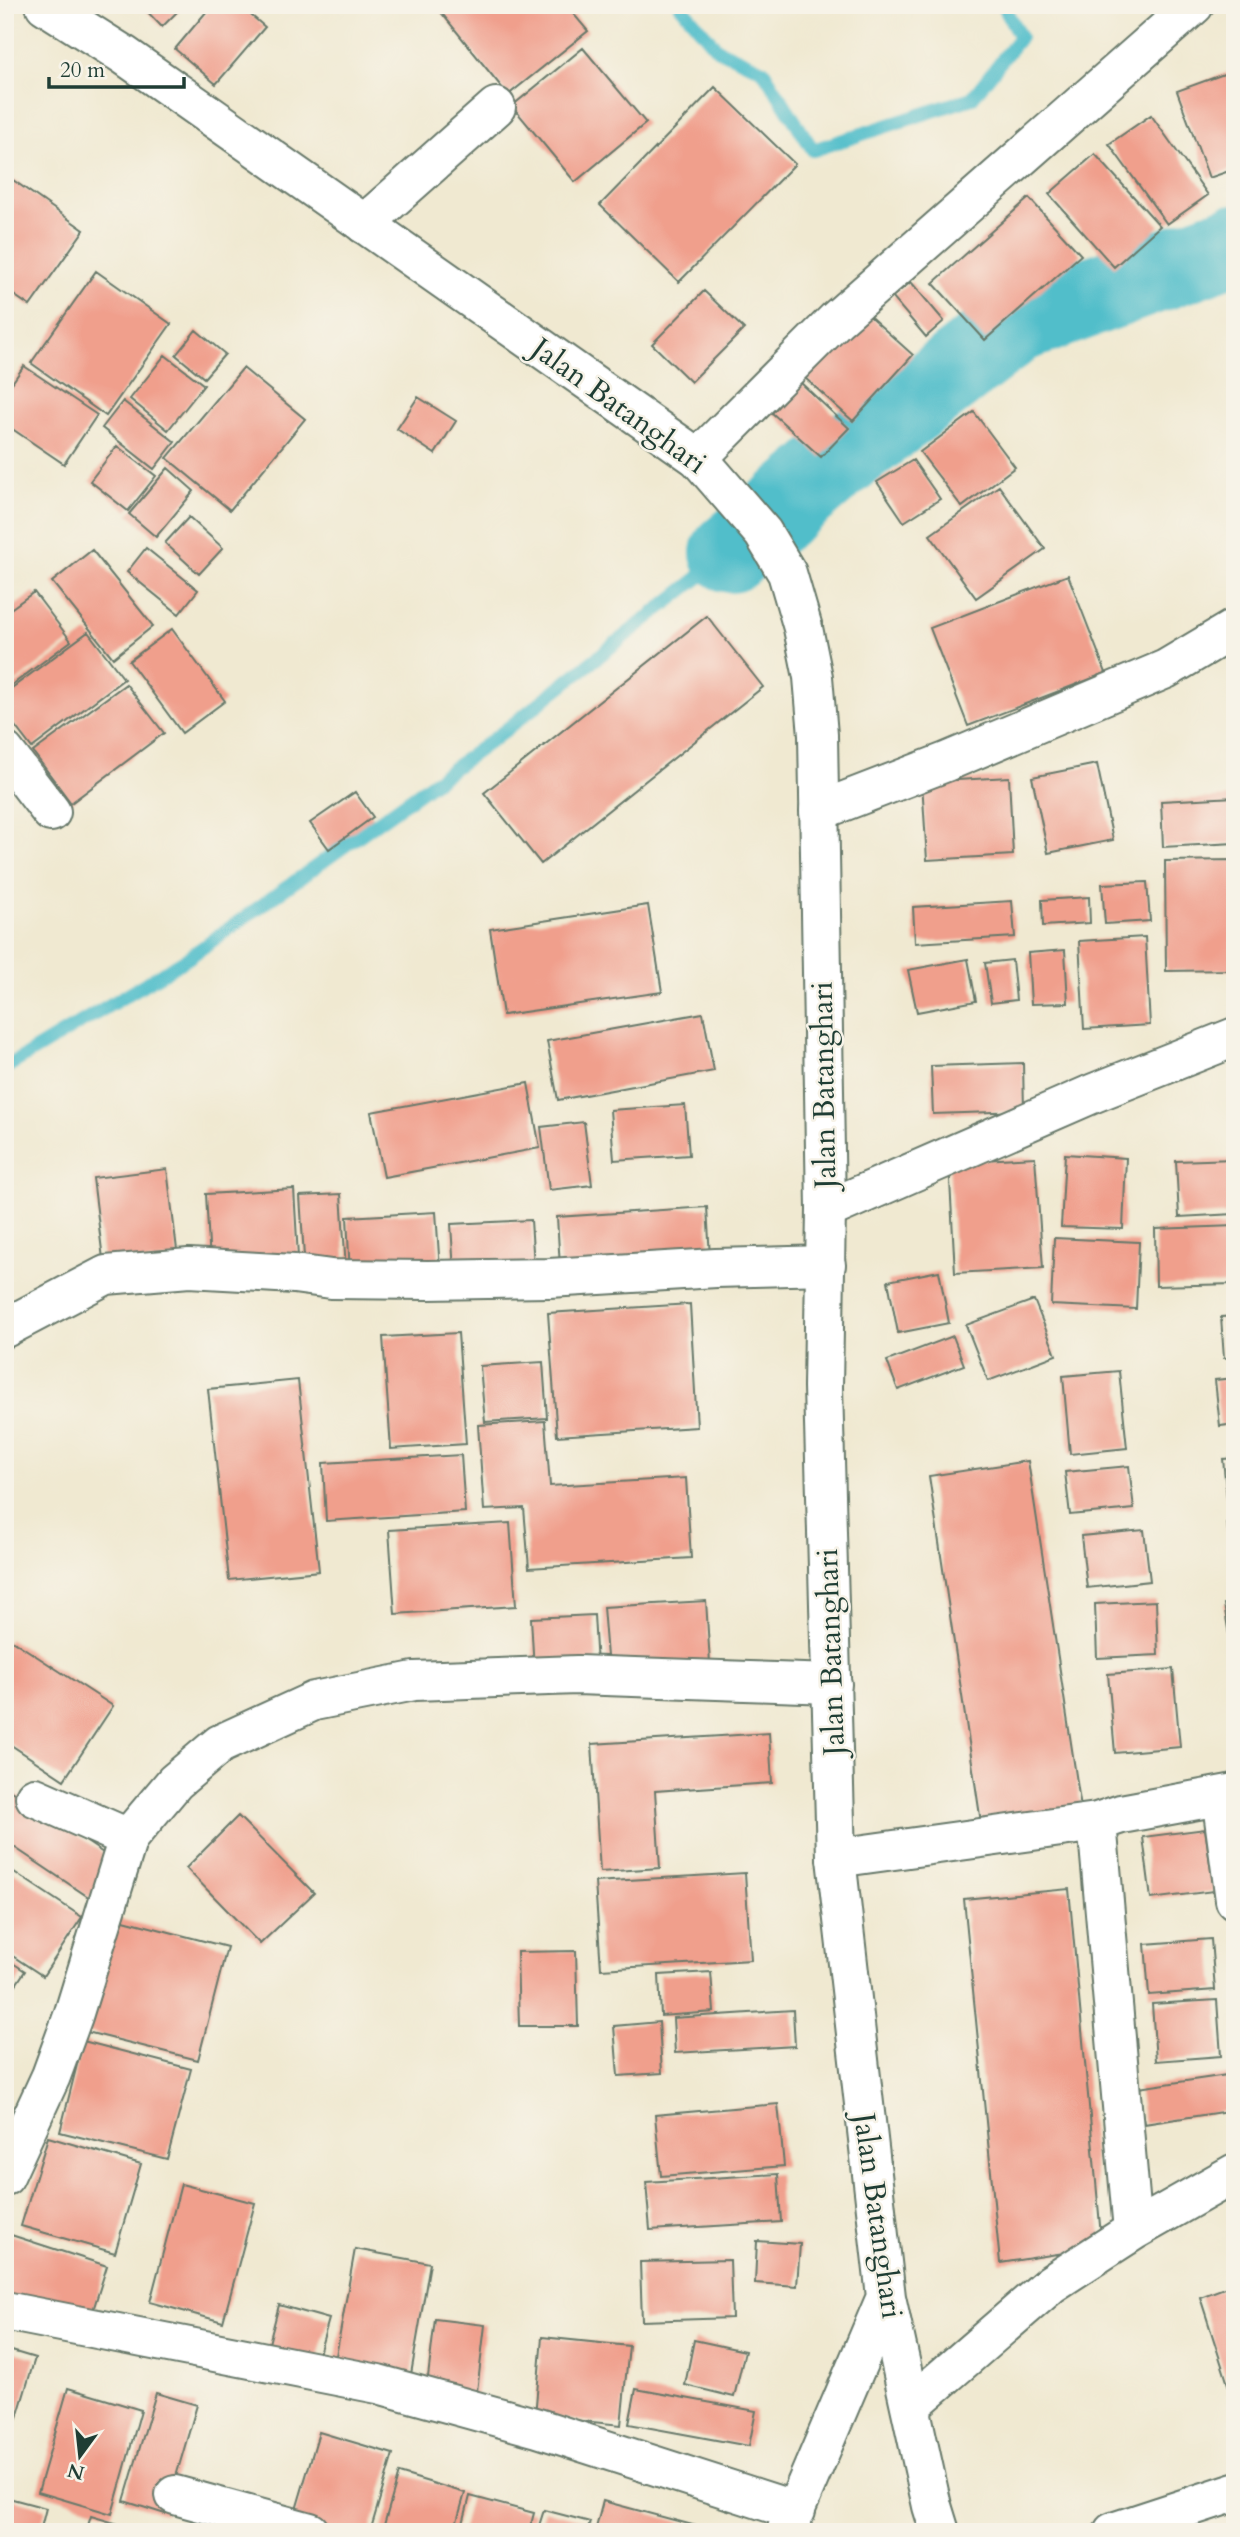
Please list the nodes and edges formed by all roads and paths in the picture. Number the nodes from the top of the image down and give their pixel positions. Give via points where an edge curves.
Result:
1 (46, 5) edge
2 (1194, 5) edge
3 (496, 107) dead end
4 (364, 224) junction
5 (698, 458) junction
6 (1235, 628) edge
7 (5, 752) edge
8 (819, 811) junction
9 (51, 812) dead end
10 (1235, 1037) edge
11 (826, 1210) junction
12 (826, 1265) junction
13 (5, 1328) edge
14 (832, 1684) junction
15 (1228, 1795) edge
16 (35, 1797) dead end
17 (1097, 1822) junction
18 (128, 1838) junction
19 (836, 1858) junction
20 (1235, 1900) edge
21 (1235, 2173) edge
22 (5, 2176) edge
23 (1133, 2231) junction
24 (886, 2297) junction
25 (5, 2311) edge
26 (911, 2404) junction
27 (1235, 2493) edge
28 (176, 2495) dead end
29 (791, 2521) edge
30 (310, 2532) edge
31 (940, 2532) edge
32 (1113, 2532) edge

1 - 4 street, Jalan Batanghari
2 - 5 street via 836,320
3 - 4 street
4 - 5 street, Jalan Batanghari
5 - 8 street, Jalan Batanghari via 763,533 787,573 814,689
6 - 8 street via 1166,669
7 - 9 street
8 - 11 street, Jalan Batanghari
10 - 11 street
11 - 12 street, Jalan Batanghari
12 - 13 street via 428,1280 331,1279 189,1268 106,1275
12 - 14 street, Jalan Batanghari via 824,1387
14 - 18 street via 577,1675 414,1681 314,1701 220,1744 175,1782
14 - 19 street, Jalan Batanghari
15 - 17 street
15 - 20 street
16 - 18 street
17 - 19 street
17 - 23 street
18 - 22 street via 73,2016
19 - 24 street, Jalan Batanghari
21 - 23 street
23 - 26 street via 1051,2284
24 - 26 street, Jalan Batanghari
24 - 29 street
25 - 29 street via 378,2384 538,2428
26 - 31 street, Jalan Batanghari
27 - 32 street
28 - 30 street

